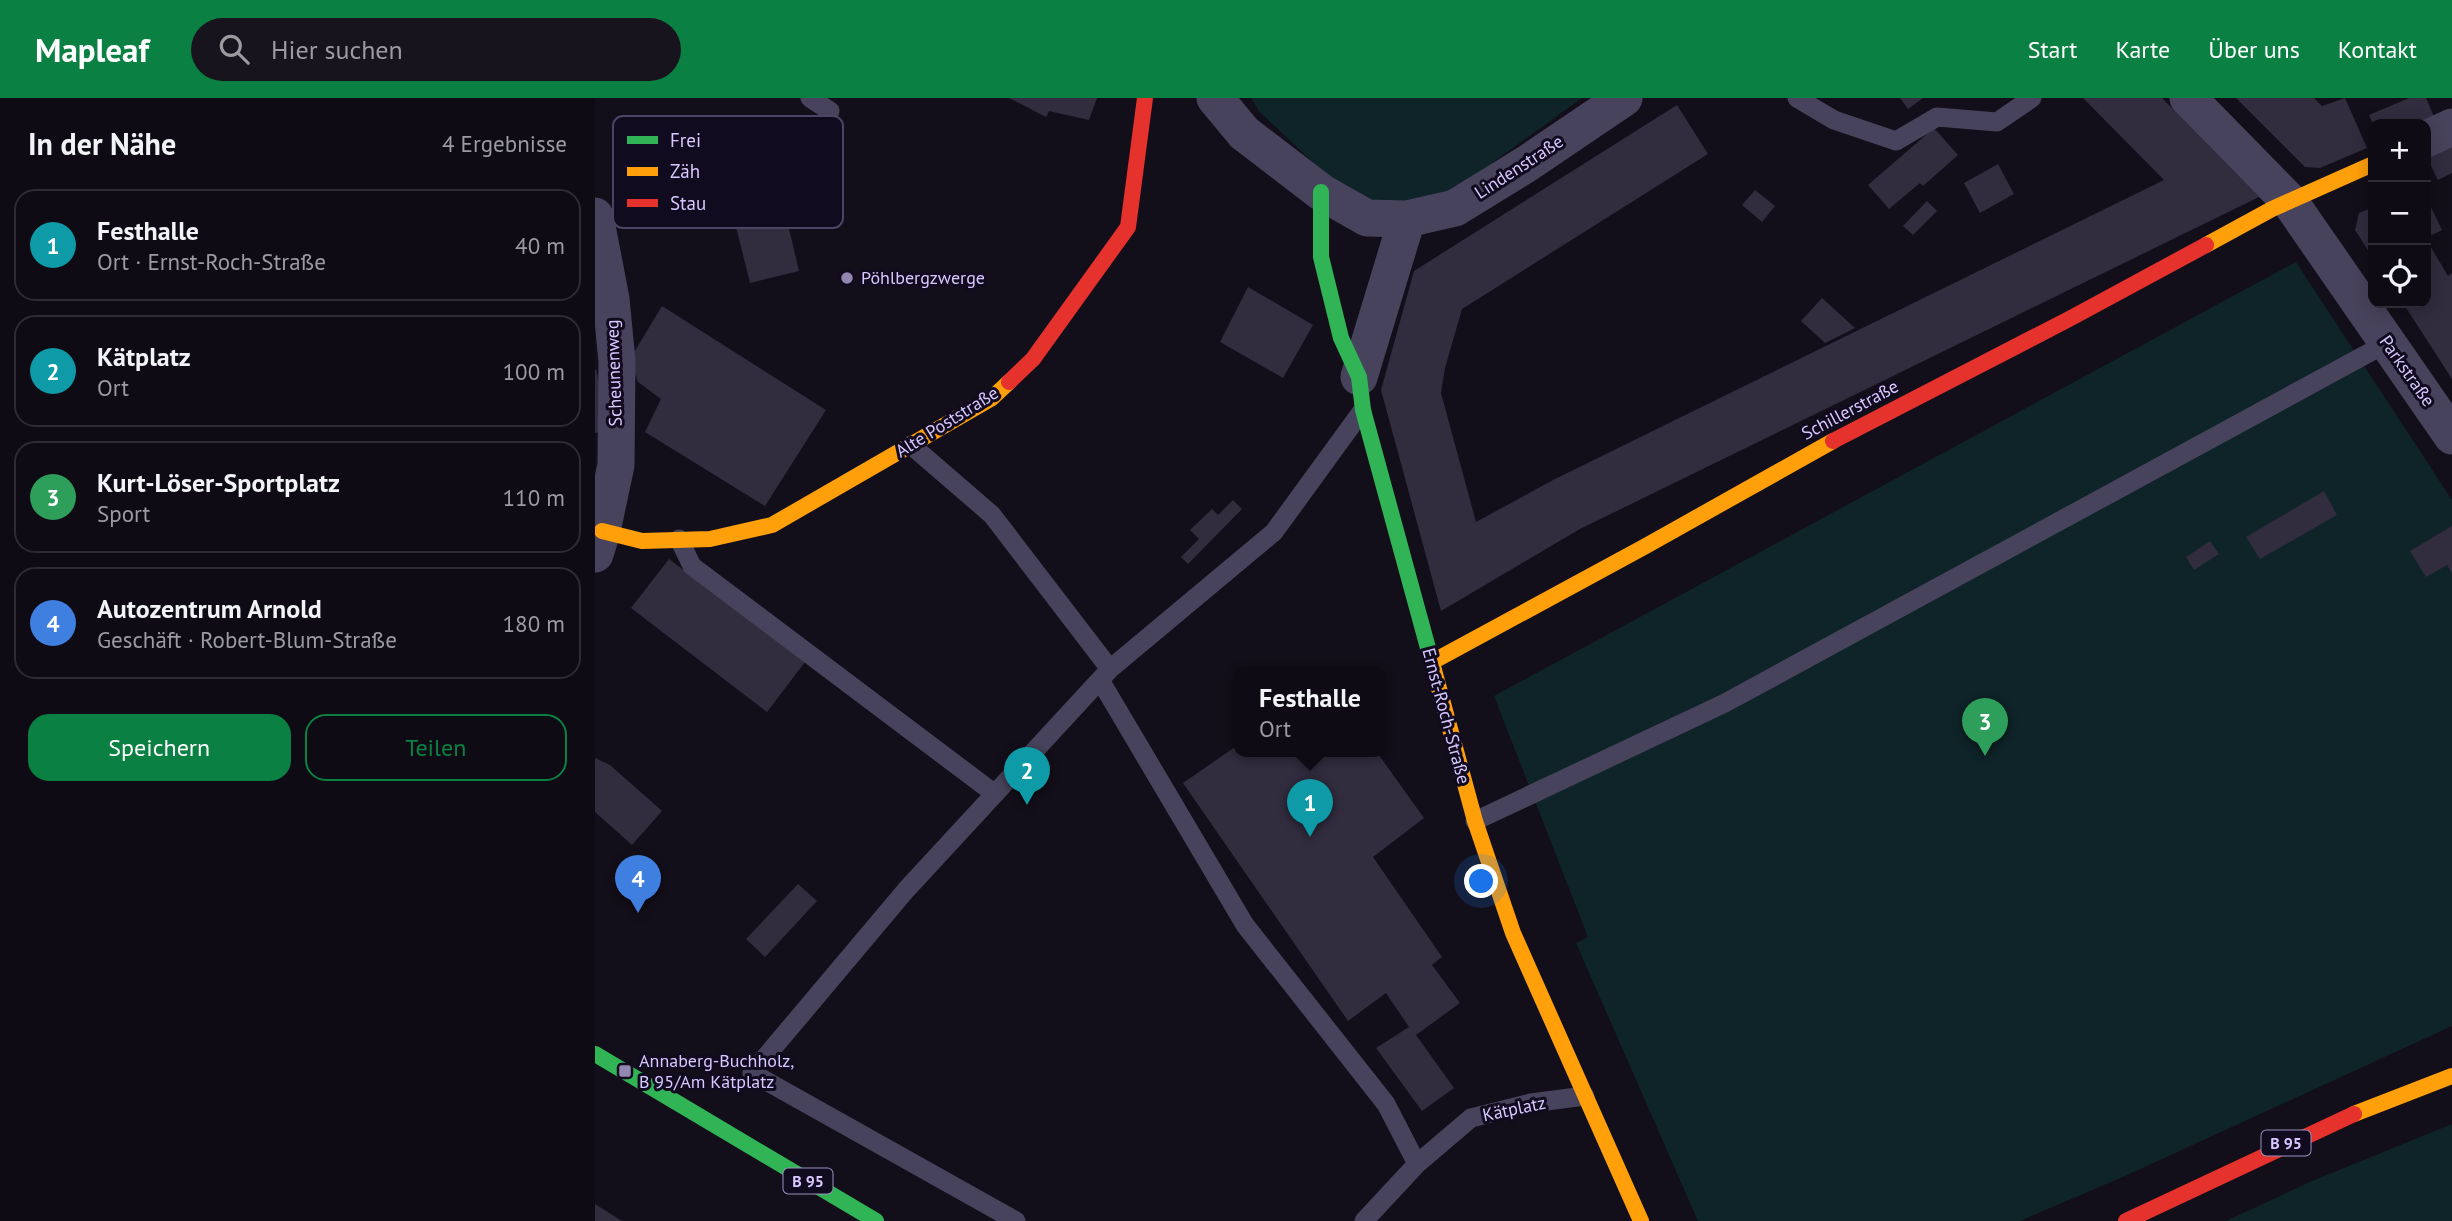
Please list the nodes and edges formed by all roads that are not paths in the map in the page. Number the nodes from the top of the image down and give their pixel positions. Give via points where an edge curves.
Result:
1 (810, 98) edge
2 (1145, 98) edge
3 (1215, 98) edge
4 (1624, 98) edge
5 (1797, 98) edge
6 (2032, 98) edge
7 (2188, 98) edge
8 (831, 111) dead end
9 (2452, 127) edge
10 (2431, 137) edge
11 (2368, 166) edge
12 (1321, 192) junction
13 (2290, 202) junction
14 (595, 216) edge
15 (1407, 219) junction
16 (2387, 344) junction
17 (1361, 394) junction
18 (2452, 436) edge
19 (911, 445) junction
20 (679, 540) junction
21 (599, 542) edge
22 (1432, 662) junction
23 (1105, 674) junction
24 (995, 794) junction
25 (1475, 821) junction
26 (595, 1054) edge
27 (2452, 1076) edge
28 (1585, 1096) junction
29 (1411, 1170) junction
30 (876, 1221) edge
31 (1016, 1221) edge
32 (1364, 1221) edge
33 (1641, 1221) edge
34 (2126, 1221) edge

1 - 8 lane
2 - 19 street, Alte Poststraße via 1128,227 1033,359 992,398
3 - 12 street via 1244,133
4 - 15 street, Lindenstraße via 1455,208
5 - 6 lane via 1835,120 1896,141 1937,117 1997,122
7 - 13 street, Parkstraße
9 - 10 street
11 - 13 street
12 - 15 street, Lindenstraße via 1367,218
12 - 17 street, Ernst-Roch-Straße via 1321,257 1341,338
13 - 16 street, Parkstraße
13 - 22 street, Schillerstraße via 1811,452
14 - 21 street, Scheunenweg via 617,361 616,465
15 - 17 street
16 - 18 street, Parkstraße
16 - 25 lane via 1725,703
17 - 22 street, Ernst-Roch-Straße
17 - 23 lane via 1274,531
19 - 20 street, Alte Poststraße via 772,525 710,539
19 - 23 lane via 992,515
20 - 21 street, Alte Poststraße
20 - 24 lane via 692,566
22 - 25 street, Ernst-Roch-Straße
23 - 24 lane
23 - 29 lane via 1245,925 1386,1104
24 - 31 lane via 906,890 752,1073
25 - 28 street, Ernst-Roch-Straße via 1513,933
26 - 30 street, B 95
27 - 34 street, B 95 via 2297,1137
28 - 29 lane, Kätplatz via 1471,1118
28 - 33 street, Ernst-Roch-Straße
29 - 32 lane, Kätplatz

